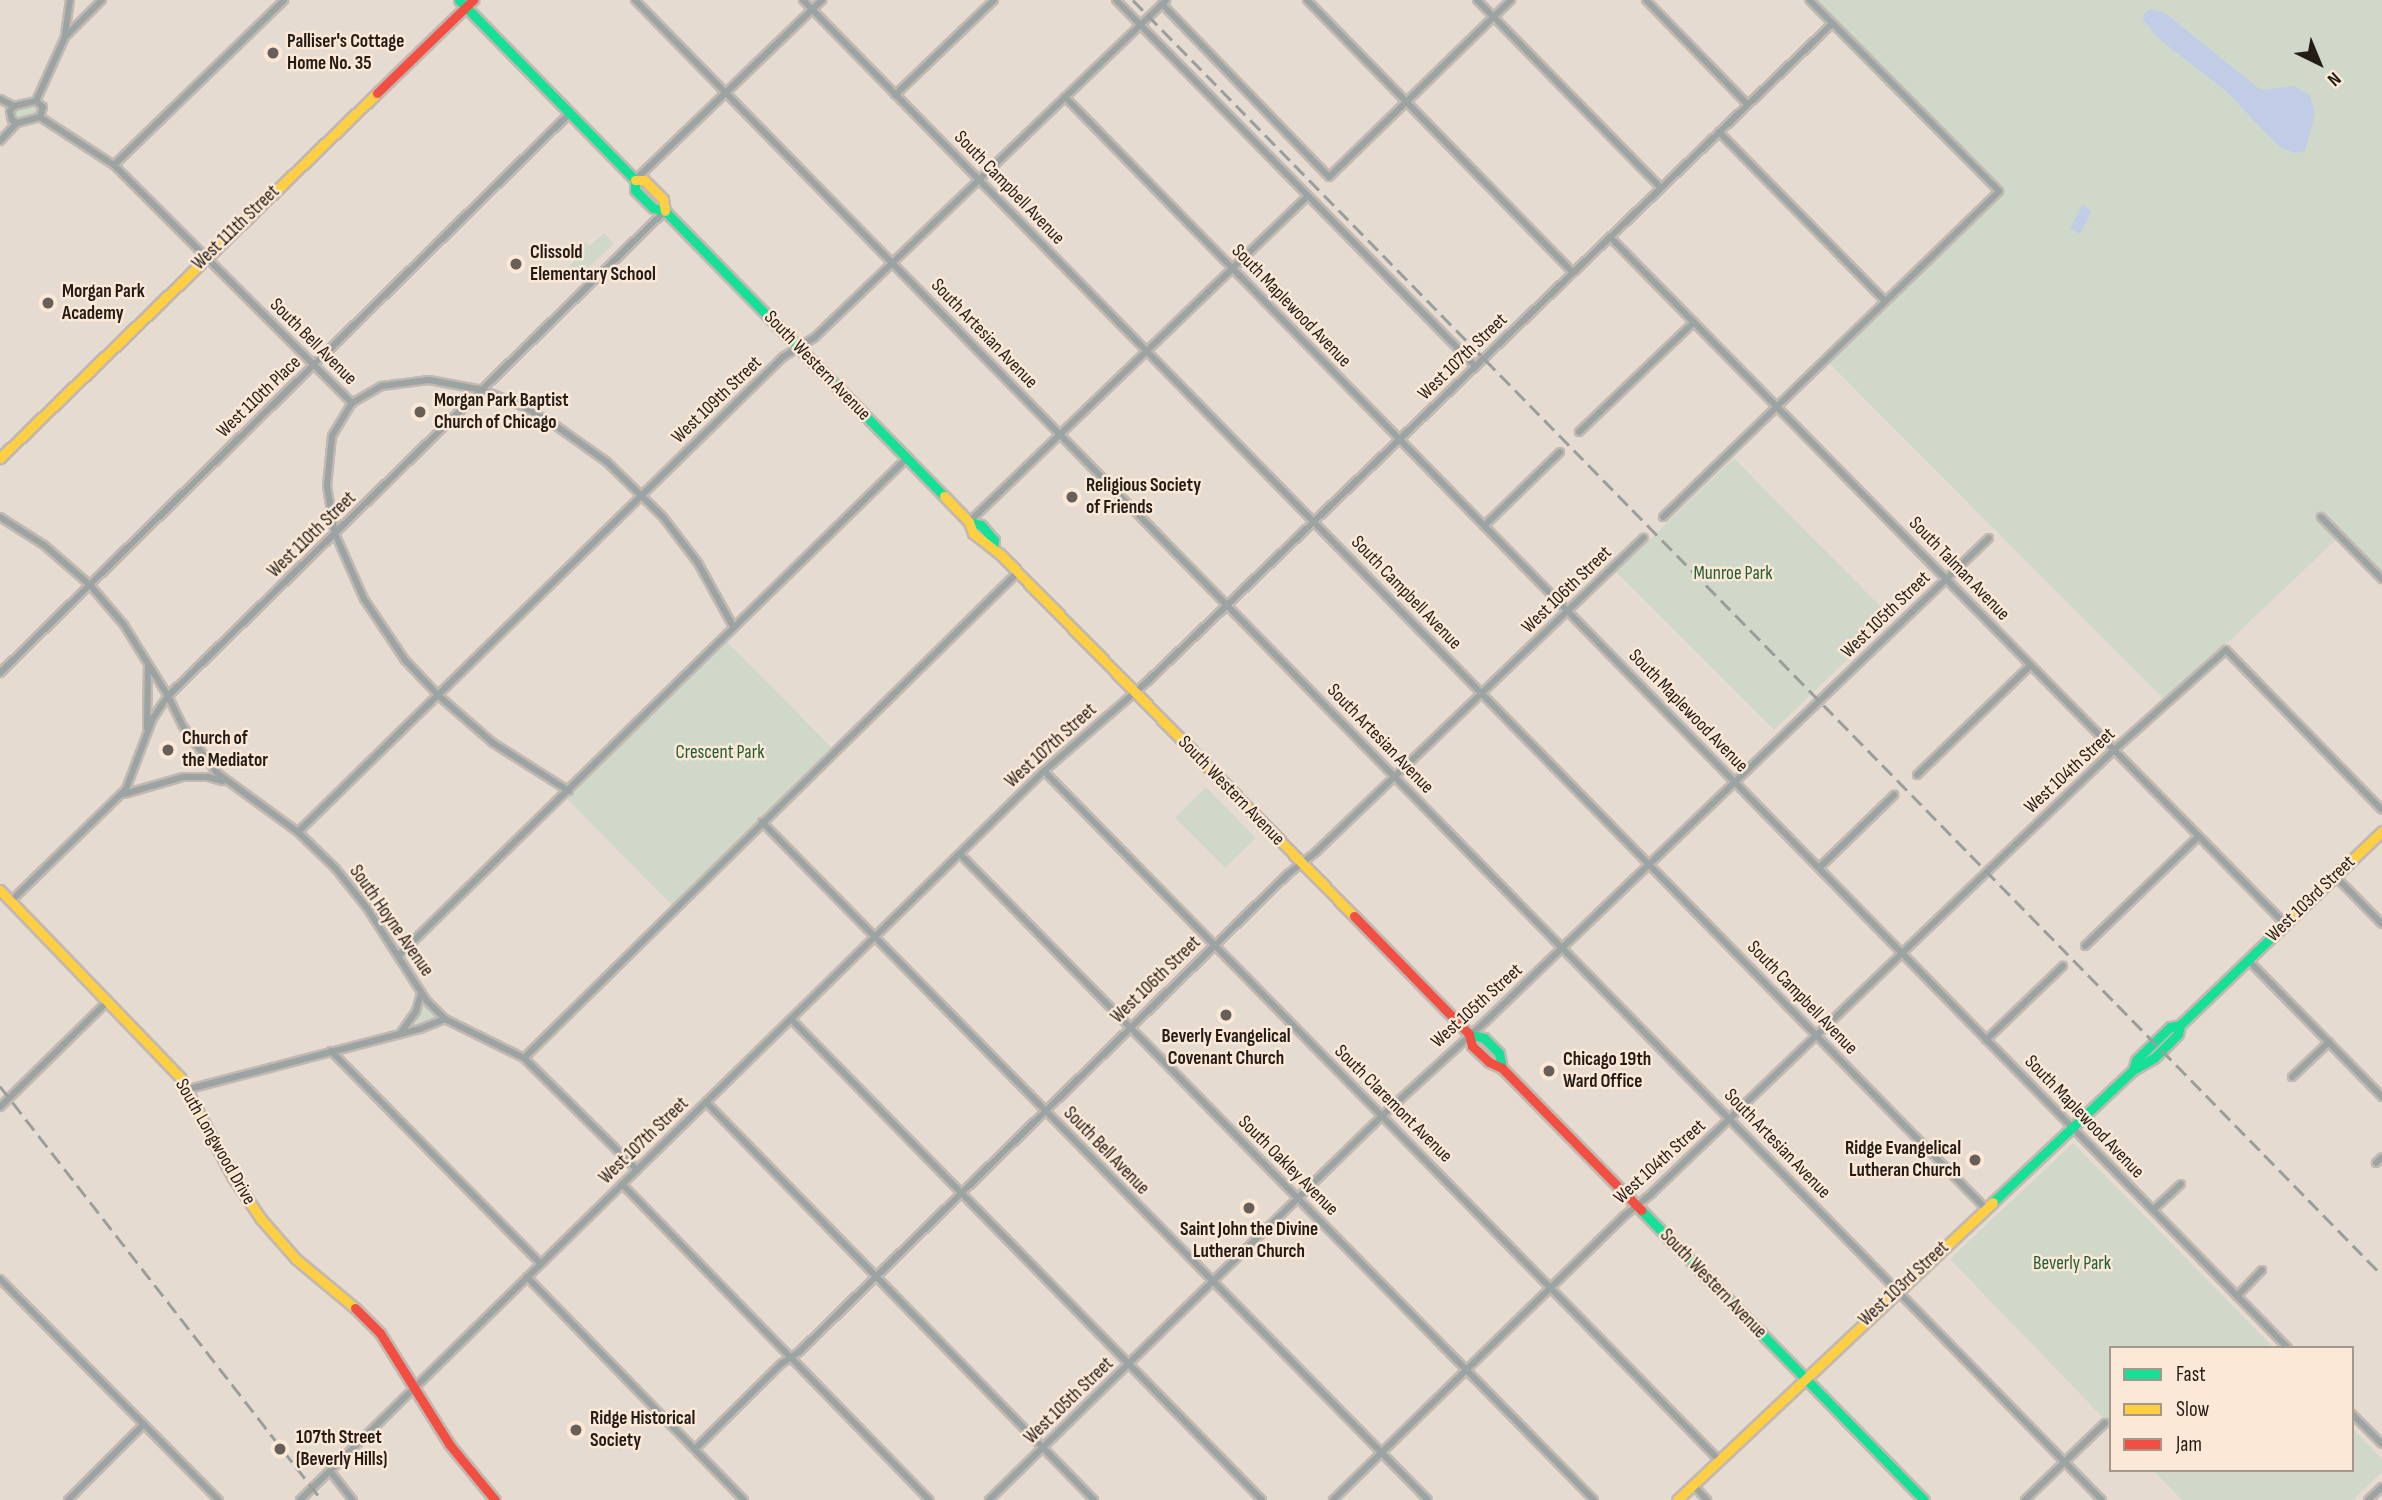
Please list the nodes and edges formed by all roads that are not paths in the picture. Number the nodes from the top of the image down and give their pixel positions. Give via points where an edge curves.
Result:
1 (71, 0) edge
2 (102, 0) edge
3 (284, 0) edge
4 (635, 0) edge
5 (803, 0) edge
6 (822, 0) edge
7 (994, 0) edge
8 (1116, 0) edge
9 (1307, 0) edge
10 (1477, 0) edge
11 (1511, 0) edge
12 (1646, 0) edge
13 (1809, 0) edge
14 (466, 2) edge
15 (1164, 2) edge
16 (813, 9) junction
17 (1493, 17) junction
18 (1832, 24) junction
19 (1140, 25) junction
20 (65, 37) junction
21 (726, 93) junction
22 (895, 95) junction
23 (1065, 97) junction
24 (0, 99) edge
25 (36, 101) junction
26 (1406, 102) junction
27 (1748, 104) junction
28 (14, 106) junction
29 (570, 113) junction
30 (40, 117) junction
31 (17, 123) junction
32 (1720, 132) junction
33 (0, 141) edge
34 (114, 165) junction
35 (635, 180) junction
36 (979, 180) junction
37 (1661, 188) junction
38 (1308, 196) junction
39 (666, 211) junction
40 (1610, 237) junction
41 (206, 257) junction
42 (892, 263) junction
43 (1233, 268) junction
44 (1573, 273) junction
45 (1885, 301) junction
46 (1693, 322) junction
47 (799, 348) junction
48 (1147, 351) junction
49 (313, 366) junction
50 (1475, 366) junction
51 (483, 390) junction
52 (352, 404) junction
53 (1777, 407) junction
54 (1579, 432) dead end
55 (1060, 434) junction
56 (1399, 439) junction
57 (1560, 452) dead end
58 (0, 458) edge
59 (907, 458) junction
60 (642, 495) junction
61 (0, 517) edge
62 (1663, 517) dead end
63 (2321, 517) dead end
64 (969, 522) junction
65 (1314, 522) junction
66 (1484, 526) junction
67 (335, 534) junction
68 (1644, 538) dead end
69 (1989, 538) dead end
70 (1018, 572) junction
71 (1946, 579) junction
72 (2382, 579) edge
73 (90, 585) junction
74 (1227, 605) junction
75 (1568, 611) junction
76 (734, 628) junction
77 (148, 663) junction
78 (2031, 665) junction
79 (0, 673) edge
80 (1135, 692) junction
81 (1482, 693) junction
82 (168, 696) junction
83 (439, 696) junction
84 (147, 734) junction
85 (2115, 750) junction
86 (1044, 771) junction
87 (1917, 775) dead end
88 (1395, 777) junction
89 (1735, 782) junction
90 (227, 783) junction
91 (569, 790) junction
92 (1894, 795) dead end
93 (120, 796) junction
94 (2382, 810) edge
95 (762, 822) junction
96 (2382, 831) edge
97 (298, 832) junction
98 (2199, 836) junction
99 (960, 854) junction
100 (1302, 863) junction
101 (1649, 864) junction
102 (1819, 868) junction
103 (2335, 876) junction
104 (0, 890) edge
105 (10, 901) junction
106 (2285, 924) junction
107 (2382, 924) edge
108 (875, 937) junction
109 (1215, 945) junction
110 (2085, 946) dead end
111 (1562, 948) junction
112 (1902, 954) junction
113 (398, 956) junction
114 (2248, 960) junction
115 (2063, 966) dead end
116 (421, 993) junction
117 (107, 1002) junction
118 (791, 1018) junction
119 (445, 1019) junction
120 (1130, 1028) junction
121 (400, 1034) junction
122 (1469, 1034) junction
123 (1816, 1036) junction
124 (1986, 1040) junction
125 (2329, 1042) junction
126 (331, 1051) junction
127 (524, 1058) junction
128 (2292, 1077) dead end
129 (189, 1089) junction
130 (2382, 1097) edge
131 (706, 1102) junction
132 (0, 1107) edge
133 (1045, 1111) junction
134 (1383, 1115) junction
135 (1730, 1119) junction
136 (2072, 1127) junction
137 (637, 1170) junction
138 (622, 1184) junction
139 (2181, 1184) dead end
140 (961, 1193) junction
141 (1297, 1199) junction
142 (1637, 1206) junction
143 (1985, 1208) junction
144 (2153, 1210) junction
145 (541, 1264) junction
146 (2262, 1270) dead end
147 (876, 1276) junction
148 (527, 1277) junction
149 (0, 1279) edge
150 (1212, 1282) junction
151 (1550, 1286) junction
152 (1898, 1290) junction
153 (2237, 1296) junction
154 (2286, 1346) edge
155 (791, 1357) junction
156 (1128, 1365) junction
157 (1466, 1369) junction
158 (1805, 1377) junction
159 (414, 1388) junction
160 (2354, 1416) edge
161 (2105, 1423) dead end
162 (144, 1424) junction
163 (2382, 1444) edge
164 (1044, 1448) junction
165 (695, 1449) junction
166 (1382, 1452) junction
167 (1719, 1460) junction
168 (2065, 1462) junction
169 (330, 1471) junction
170 (1692, 1485) junction
171 (2382, 1486) edge
172 (68, 1500) edge
173 (219, 1500) edge
174 (300, 1500) edge
175 (353, 1500) edge
176 (495, 1500) edge
177 (744, 1500) edge
178 (929, 1500) edge
179 (989, 1500) edge
180 (1094, 1500) edge
181 (1262, 1500) edge
182 (1333, 1500) edge
183 (1428, 1500) edge
184 (1594, 1500) edge
185 (1678, 1500) edge
186 (1707, 1500) edge
187 (1924, 1500) edge
188 (2025, 1500) edge
189 (2102, 1500) edge
190 (2368, 1500) edge

1 - 20 street
2 - 20 street
3 - 34 street
4 - 21 street, South Artesian Avenue
5 - 16 street, South Campbell Avenue
6 - 16 street
7 - 22 street
8 - 19 street
9 - 26 street
10 - 17 street
11 - 17 street
12 - 27 street
13 - 18 street
14 - 29 main road, South Western Avenue
14 - 41 main road, West 111th Street
15 - 19 street, West 109th Street
15 - 26 street via 1329,177
16 - 21 street
16 - 22 street, South Campbell Avenue
17 - 26 street
17 - 37 street
18 - 27 street, West 107th Street
18 - 45 street via 1999,191
19 - 23 street, West 109th Street
19 - 38 street
20 - 25 street
21 - 35 street
21 - 42 street, South Artesian Avenue
22 - 36 street, South Campbell Avenue
23 - 36 street, West 109th Street
23 - 43 street, South Maplewood Avenue
24 - 28 street
25 - 28 street
25 - 30 street via 43,107
26 - 44 street
27 - 32 street, West 107th Street
28 - 31 street via 10,116
29 - 35 main road, South Western Avenue
29 - 49 street, West 110th Place
30 - 31 street
30 - 34 street, South Bell Avenue
31 - 33 street
32 - 37 street, West 107th Street
32 - 45 street
34 - 41 street, South Bell Avenue
35 - 39 main road, South Western Avenue via 635,190 653,208
36 - 42 street, West 109th Street
36 - 48 street, South Campbell Avenue
37 - 40 street, West 107th Street
38 - 43 street
38 - 50 street
39 - 47 main road, South Western Avenue
39 - 51 street, West 110th Street
40 - 44 street, West 107th Street
40 - 46 street, South Talman Avenue
41 - 49 street, South Bell Avenue
41 - 58 main road, West 111th Street
42 - 47 street, West 109th Street
42 - 55 street, South Artesian Avenue
43 - 48 street
43 - 56 street, South Maplewood Avenue
44 - 50 street, West 107th Street
45 - 53 street
46 - 53 street, South Talman Avenue
46 - 54 street
47 - 59 main road, South Western Avenue
47 - 60 street, West 109th Street via 783,357
48 - 55 street
48 - 65 street, South Campbell Avenue
49 - 52 street, South Bell Avenue
49 - 73 street, West 110th Place
50 - 56 street, West 107th Street
51 - 52 street via 410,380 382,386
51 - 60 street via 522,406 579,440
51 - 67 street, West 110th Street
52 - 67 street, South Bell Avenue via 340,419 328,451 327,486
53 - 62 street
53 - 71 street, South Talman Avenue
55 - 64 street
55 - 74 street, South Artesian Avenue
56 - 65 street, West 107th Street
56 - 66 street, South Maplewood Avenue
57 - 66 street
59 - 64 main road, South Western Avenue
59 - 76 street
60 - 76 street via 698,563
60 - 83 street, West 109th Street
61 - 73 street, South Hoyne Avenue via 44,545
63 - 72 street
64 - 70 main road, South Western Avenue via 972,533
65 - 74 street, West 107th Street
65 - 81 street, South Campbell Avenue
66 - 75 street, South Maplewood Avenue
67 - 82 street, West 110th Street
67 - 83 street, South Bell Avenue via 380,627
68 - 75 street, West 106th Street
69 - 71 street, West 105th Street
70 - 80 main road, South Western Avenue
70 - 95 street
71 - 78 street, South Talman Avenue
71 - 89 street, West 105th Street
73 - 77 street, South Hoyne Avenue
73 - 79 street, West 110th Place
74 - 80 street, West 107th Street
74 - 88 street, South Artesian Avenue
75 - 81 street, West 106th Street
75 - 89 street, South Maplewood Avenue
76 - 91 street
77 - 82 street, South Hoyne Avenue
77 - 84 street
78 - 85 street, South Talman Avenue
78 - 87 street
80 - 86 street, West 107th Street
80 - 100 main road, South Western Avenue
81 - 88 street, West 106th Street
81 - 101 street, South Campbell Avenue
82 - 84 street, West 110th Street
82 - 90 street, South Hoyne Avenue via 182,725
83 - 91 street, South Bell Avenue via 493,743
83 - 97 street, West 109th Street
84 - 93 street, West 110th Street via 131,780
85 - 94 street, West 104th Street via 2226,650
85 - 98 street, South Talman Avenue
85 - 112 street, West 104th Street
86 - 99 street, West 107th Street
86 - 109 street, South Claremont Avenue
88 - 100 street, West 106th Street
88 - 111 street, South Artesian Avenue
89 - 101 street, West 105th Street
89 - 102 street, South Maplewood Avenue
90 - 93 street via 183,777
90 - 97 street, South Hoyne Avenue
91 - 113 street
92 - 102 street
93 - 105 street, West 110th Street
95 - 108 street, South Bell Avenue
95 - 127 street
96 - 103 main road, West 103rd Street
97 - 113 street, South Hoyne Avenue via 336,869
98 - 106 street, South Talman Avenue
98 - 110 street
99 - 108 street, West 107th Street
99 - 120 street, South Oakley Avenue
100 - 109 street, West 106th Street
100 - 122 main road, South Western Avenue
101 - 111 street, West 105th Street
101 - 123 street, South Campbell Avenue
102 - 112 street, South Maplewood Avenue
103 - 106 main road, West 103rd Street
103 - 107 street
104 - 105 main road, South Longwood Drive
105 - 117 main road, South Longwood Drive
106 - 114 main road, West 103rd Street
108 - 118 street, West 107th Street
108 - 133 street, South Bell Avenue
109 - 120 street, West 106th Street
109 - 134 street, South Claremont Avenue
111 - 122 street, West 105th Street
111 - 135 street, South Artesian Avenue
112 - 123 street, West 104th Street
112 - 124 street, South Maplewood Avenue
113 - 116 street, South Hoyne Avenue
114 - 125 street
114 - 136 main road, West 103rd Street via 2180,1025 2178,1034 2154,1058 2133,1070
115 - 124 street
116 - 119 street, South Hoyne Avenue
116 - 121 street via 416,1012
117 - 129 main road, South Longwood Drive
117 - 132 street
118 - 131 street, West 107th Street
118 - 140 street
119 - 121 street
119 - 127 street, South Hoyne Avenue
120 - 133 street, West 106th Street
120 - 141 street, South Oakley Avenue
121 - 126 street
122 - 134 street, West 105th Street
122 - 142 main road, South Western Avenue via 1472,1046 1502,1068
123 - 135 street, West 104th Street
123 - 143 street, South Campbell Avenue
124 - 136 street, South Maplewood Avenue
125 - 128 street
125 - 130 street
126 - 129 street
126 - 145 street
127 - 137 street, South Hoyne Avenue
129 - 159 main road, South Longwood Drive via 220,1155 261,1219 296,1259 369,1321
131 - 137 street, West 107th Street
131 - 147 street
133 - 140 street, West 106th Street
133 - 150 street, South Bell Avenue
134 - 141 street, West 105th Street
134 - 151 street, South Claremont Avenue
135 - 142 street, West 104th Street
135 - 152 street, South Artesian Avenue
136 - 143 main road, West 103rd Street
136 - 144 street, South Maplewood Avenue
137 - 138 street, West 107th Street
138 - 145 street, West 107th Street
138 - 155 street
139 - 144 street
140 - 147 street, West 106th Street
140 - 156 street
141 - 150 street, West 105th Street
141 - 157 street, South Oakley Avenue
142 - 151 street, West 104th Street
142 - 158 main road, South Western Avenue
143 - 152 main road, West 103rd Street
144 - 153 street, South Maplewood Avenue
145 - 148 street, West 107th Street
146 - 153 street
147 - 155 street, West 106th Street
147 - 164 street
148 - 159 street, West 107th Street
148 - 165 street
149 - 162 street
150 - 156 street, West 105th Street
150 - 166 street, South Bell Avenue
151 - 157 street, West 104th Street
151 - 167 street, South Claremont Avenue
152 - 158 main road, West 103rd Street
152 - 168 street, South Artesian Avenue
153 - 154 street, South Maplewood Avenue
155 - 165 street, West 106th Street
155 - 178 street
156 - 164 street, West 105th Street
156 - 181 street
157 - 166 street, West 104th Street
157 - 184 street, South Oakley Avenue
158 - 167 main road, West 103rd Street
158 - 187 main road, South Western Avenue
159 - 169 street, West 107th Street
159 - 176 main road, South Longwood Drive via 449,1444
160 - 163 street
161 - 168 street
162 - 172 street
162 - 173 street
164 - 179 street, West 105th Street
164 - 180 street
165 - 177 street
166 - 182 street, West 104th Street
166 - 183 street, South Bell Avenue
167 - 170 main road, West 103rd Street
168 - 188 street
168 - 189 street, South Artesian Avenue
169 - 174 street, West 107th Street
169 - 175 street
170 - 185 main road, West 103rd Street
170 - 186 street
171 - 190 street

